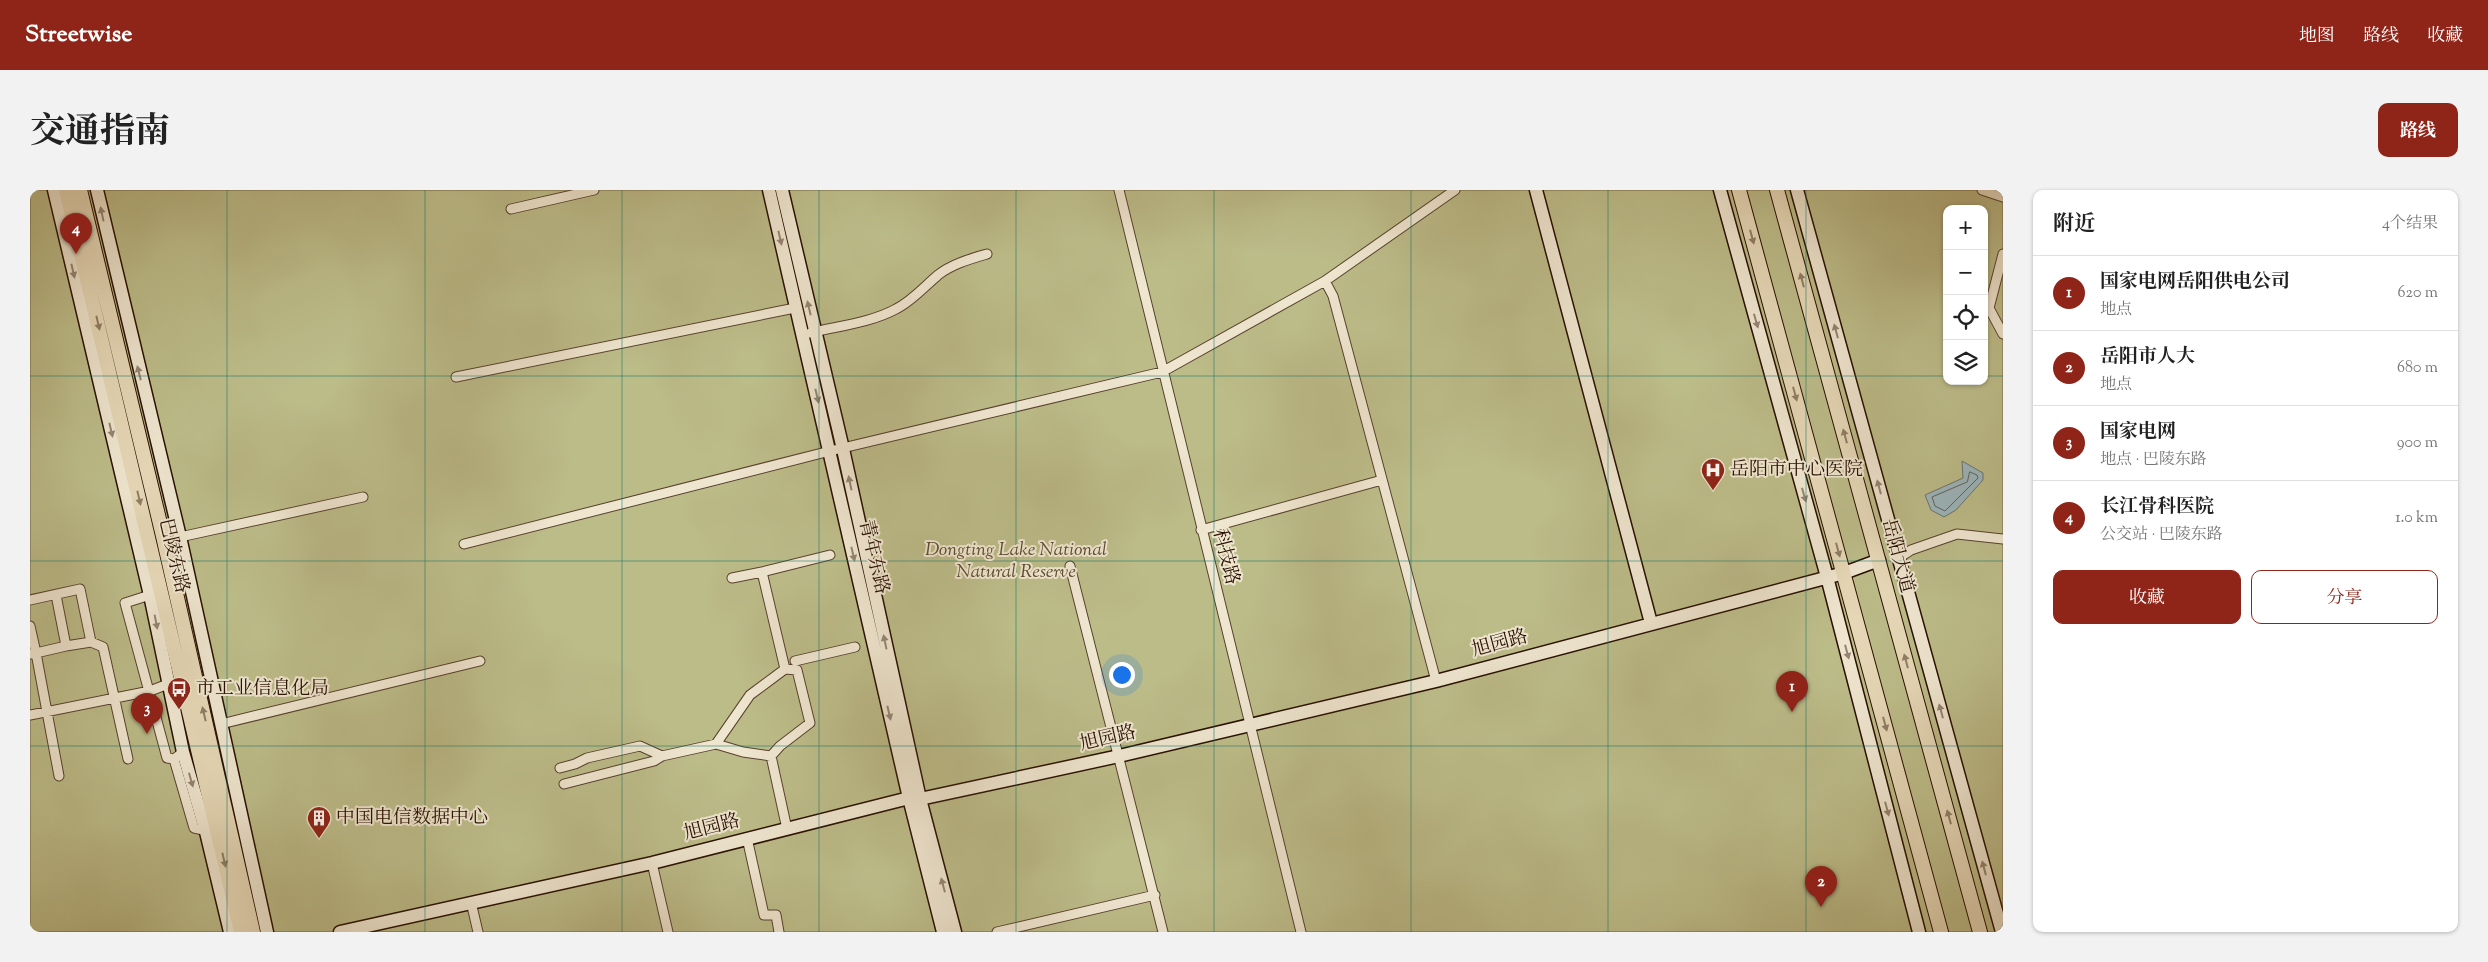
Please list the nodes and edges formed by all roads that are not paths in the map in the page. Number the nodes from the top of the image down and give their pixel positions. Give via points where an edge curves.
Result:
1 (54, 190) edge
2 (66, 190) edge
3 (80, 190) edge
4 (97, 190) edge
5 (594, 190) edge
6 (769, 190) edge
7 (782, 190) edge
8 (1119, 190) edge
9 (1455, 190) edge
10 (1536, 190) edge
11 (1720, 190) edge
12 (1739, 190) edge
13 (1777, 190) edge
14 (1797, 190) edge
15 (1982, 190) edge
16 (2003, 197) edge
17 (511, 209) dead end
18 (987, 254) dead end
19 (2003, 254) edge
20 (1325, 281) junction
21 (795, 308) junction
22 (815, 332) junction
23 (2003, 334) edge
24 (802, 335) junction
25 (1162, 372) junction
26 (456, 377) dead end
27 (836, 450) junction
28 (1382, 480) junction
29 (363, 496) dead end
30 (1201, 530) junction
31 (180, 537) junction
32 (2003, 539) edge
33 (464, 544) dead end
34 (830, 555) dead end
35 (1899, 558) junction
36 (1879, 560) junction
37 (1070, 566) dead end
38 (762, 572) junction
39 (1844, 573) junction
40 (1827, 577) junction
41 (732, 578) dead end
42 (56, 595) junction
43 (150, 595) junction
44 (30, 600) edge
45 (1651, 623) junction
46 (30, 626) edge
47 (91, 642) junction
48 (66, 646) junction
49 (855, 646) dead end
50 (33, 654) edge
51 (480, 661) dead end
52 (796, 665) junction
53 (784, 666) junction
54 (1436, 681) junction
55 (168, 684) junction
56 (150, 692) junction
57 (115, 699) junction
58 (47, 712) junction
59 (30, 715) edge
60 (221, 724) junction
61 (1250, 726) junction
62 (716, 744) junction
63 (178, 755) junction
64 (662, 756) junction
65 (771, 756) junction
66 (1119, 756) junction
67 (128, 759) dead end
68 (574, 764) junction
69 (560, 768) dead end
70 (59, 776) dead end
71 (578, 780) junction
72 (564, 784) dead end
73 (915, 799) junction
74 (212, 830) junction
75 (787, 830) junction
76 (747, 838) junction
77 (652, 863) junction
78 (1155, 895) junction
79 (471, 902) junction
80 (230, 932) edge
81 (241, 932) edge
82 (253, 932) edge
83 (267, 932) edge
84 (340, 932) edge
85 (478, 932) edge
86 (668, 932) edge
87 (779, 932) edge
88 (943, 932) edge
89 (955, 932) edge
90 (998, 932) edge
91 (1163, 932) edge
92 (1301, 932) edge
93 (1919, 932) edge
94 (1941, 932) edge
95 (1980, 932) edge
96 (2002, 932) edge

1 -> 43 street
2 -> 74 main road, 巴陵东路
82 -> 3 main road, 巴陵东路
31 -> 4 street
5 - 17 street
6 -> 21 street, 青年东路
22 -> 7 street, 青年东路
8 - 25 street, 科技路
9 - 20 street
10 - 45 street
11 -> 40 street
12 -> 39 main road
36 -> 13 main road, 岳阳大道
35 -> 14 street
15 - 16 street
18 - 22 street via 963,261 940,274 896,309 877,317
19 - 23 street via 1989,308
20 - 25 street
20 - 28 street via 1332,296
21 - 24 street, 青年东路
21 - 26 street
22 - 24 street
22 - 27 street, 青年东路
24 -> 27 street, 青年东路
25 - 27 street
25 - 30 street, 科技路
27 - 33 street
27 - 73 street, 青年东路
28 - 30 street
28 - 54 street
29 - 31 street
30 - 61 street, 科技路
31 - 60 street
32 - 35 street via 1957,534 1911,550
34 - 38 street
96 -> 35 street
36 - 39 street, 旭园路
95 -> 36 main road, 岳阳大道
37 - 66 street
38 - 41 street
38 - 53 street
39 - 40 street, 旭园路
39 -> 94 main road
40 - 45 street, 旭园路
40 -> 93 street
42 - 44 street
42 - 47 street via 80,589
42 - 48 street
43 -> 55 street
43 - 56 street via 125,603
45 - 54 street, 旭园路
46 - 50 street
47 - 48 street
47 - 57 street via 103,646
48 - 50 street
49 - 52 street
50 - 58 street
51 - 60 street
52 - 53 street
52 - 65 street via 810,724
53 - 62 street via 750,695
54 - 61 street, 旭园路
55 - 56 street
55 - 63 street
56 - 57 street
56 - 63 street via 167,758
57 - 58 street
57 - 67 street
58 - 59 street
58 - 70 street
60 - 83 street
61 - 66 street, 旭园路
61 - 92 street, 科技路
62 - 64 street
62 - 65 street
63 - 74 street
64 - 68 street via 640,746
64 - 71 street via 654,761
65 - 75 street
66 - 73 street, 旭园路
66 - 78 street
68 - 69 street
68 - 71 street
71 - 72 street
73 - 75 street, 旭园路
73 - 88 street, 青年东路
89 -> 73 street, 青年东路
74 - 80 street
74 -> 81 main road, 巴陵东路
75 - 76 street, 旭园路
76 - 77 street, 旭园路
76 - 87 street via 764,915 776,915
77 - 79 street, 旭园路
77 - 86 street
78 - 90 street
78 - 91 street
79 - 84 street, 旭园路
79 - 85 street

